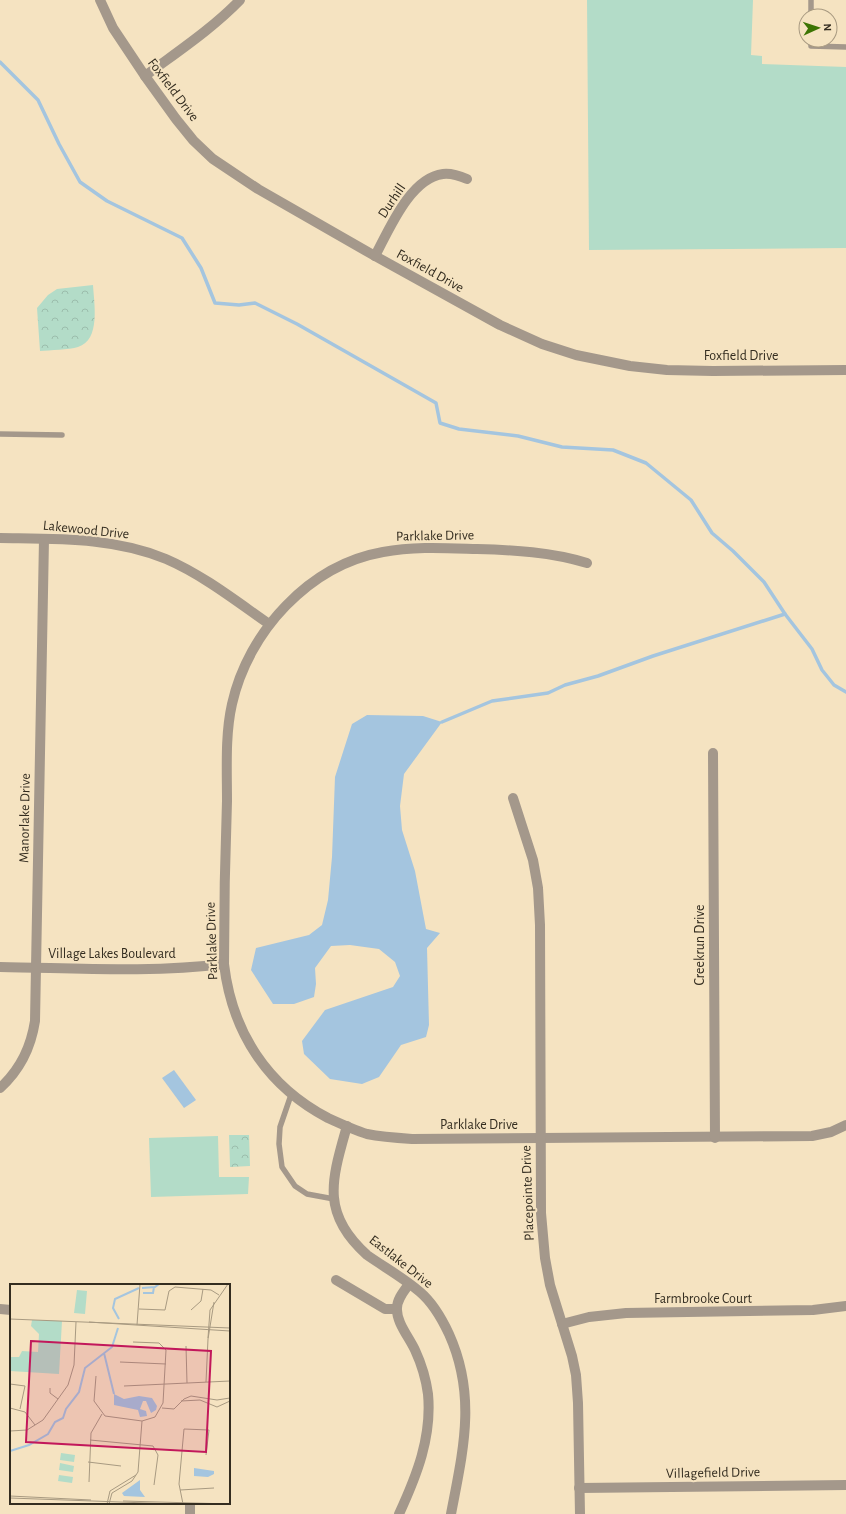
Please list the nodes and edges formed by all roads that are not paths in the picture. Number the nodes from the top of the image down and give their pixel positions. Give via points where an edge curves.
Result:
1 (100, 0) edge
2 (240, 0) edge
3 (145, 76) junction
4 (467, 179) dead end
5 (375, 256) junction
6 (846, 370) edge
7 (0, 434) edge
8 (62, 435) dead end
9 (0, 538) edge
10 (44, 539) junction
11 (587, 563) dead end
12 (269, 624) junction
13 (713, 753) dead end
14 (513, 798) dead end
15 (224, 964) junction
16 (0, 967) edge
17 (35, 967) junction
18 (0, 1088) edge
19 (291, 1095) junction
20 (846, 1125) edge
21 (347, 1126) junction
22 (540, 1138) junction
23 (715, 1138) junction
24 (334, 1198) junction
25 (336, 1280) dead end
26 (408, 1284) junction
27 (846, 1306) edge
28 (0, 1309) edge
29 (396, 1309) junction
30 (10, 1310) edge
31 (562, 1324) junction
32 (846, 1485) edge
33 (579, 1488) junction
34 (400, 1514) edge
35 (451, 1514) edge
36 (580, 1514) edge

1 - 3 street, Foxfield Drive via 113,28
2 - 3 street via 206,31
3 - 5 street, Foxfield Drive via 193,140 220,164 258,189
4 - 5 street, Durhill via 444,174 435,176 419,186 402,207
5 - 6 street, Foxfield Drive via 500,325 542,344 576,355 630,366 667,370
7 - 8 lane
9 - 10 street, Lakewood Drive
10 - 12 street, Lakewood Drive via 103,542 166,559 190,571
10 - 17 street, Manorlake Drive
11 - 12 street, Parklake Drive via 550,554 504,549 411,548 383,552 330,571 292,599
12 - 15 street, Parklake Drive via 240,676 229,722
13 - 23 street, Creekrun Drive
14 - 22 street, Placepointe Drive via 531,851 538,888
15 - 17 street, Village Lakes Boulevard via 122,970
15 - 19 street, Parklake Drive via 231,1001 245,1036 271,1075
16 - 17 street, Village Lakes Boulevard
17 - 18 street, Manorlake Drive via 34,1021 28,1049 14,1074
19 - 21 street, Parklake Drive via 314,1111
19 - 24 lane via 280,1127 282,1167 295,1186 307,1194
20 - 23 street, Parklake Drive via 831,1132 812,1136
21 - 22 street, Parklake Drive via 384,1137 412,1139
21 - 24 street, Eastlake Drive via 335,1170
22 - 23 street, Parklake Drive
22 - 31 street, Placepointe Drive via 544,1258
24 - 26 street, Eastlake Drive via 343,1226 360,1249
25 - 29 street via 385,1309
26 - 29 street
26 - 35 street, Eastlake Drive via 429,1301 443,1320 460,1363 465,1390 465,1436
27 - 31 street, Farmbrooke Court via 813,1310 626,1313 589,1317
28 - 30 street
29 - 34 street via 422,1367 428,1414 422,1460
31 - 33 street, Placepointe Drive via 576,1375
32 - 33 street, Villagefield Drive
33 - 36 street, Placepointe Drive

